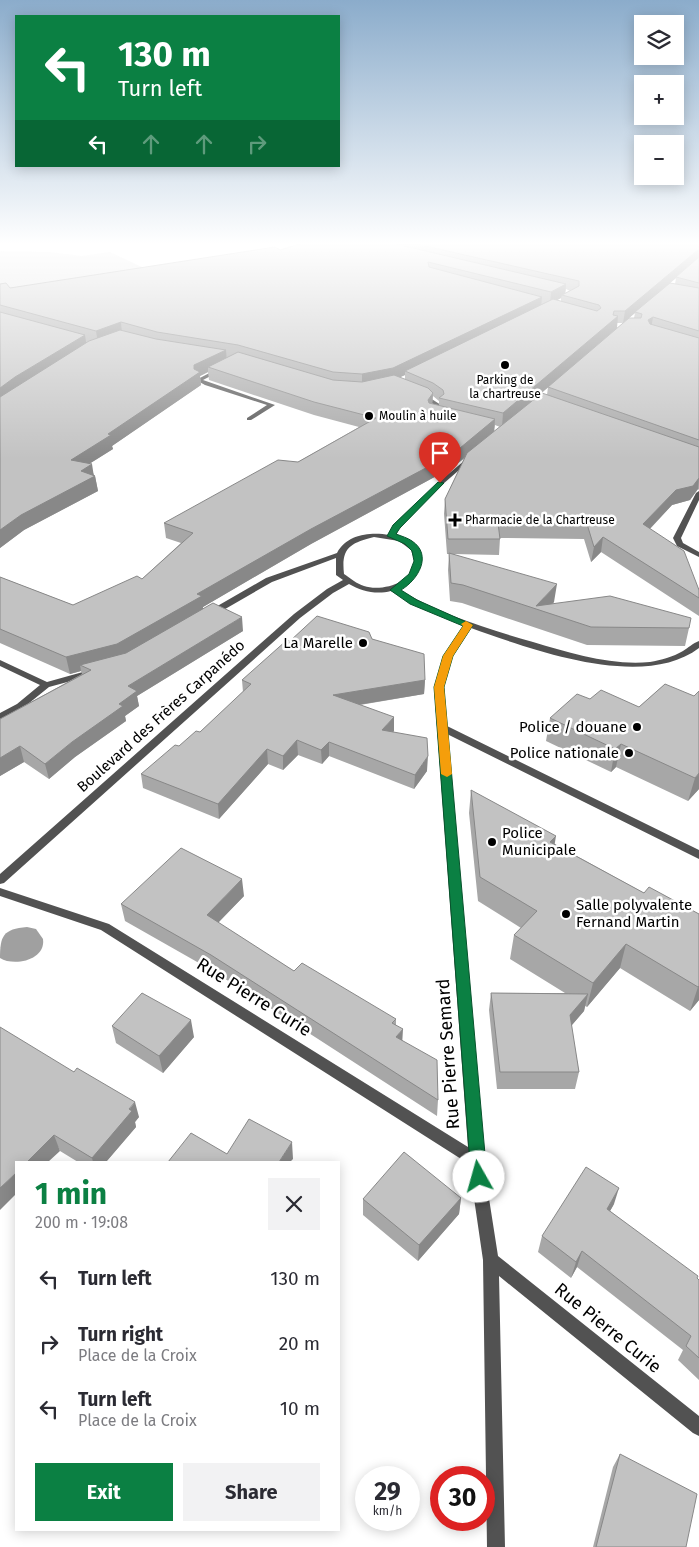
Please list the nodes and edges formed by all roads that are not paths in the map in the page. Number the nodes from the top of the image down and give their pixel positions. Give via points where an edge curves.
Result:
1 (229, 365) edge
2 (413, 392) edge
3 (440, 416) edge
4 (248, 420) dead end
5 (474, 454) edge
6 (699, 493) edge
7 (392, 536) junction
8 (338, 555) junction
9 (699, 555) edge
10 (348, 581) junction
11 (394, 590) junction
12 (201, 619) edge
13 (468, 625) junction
14 (699, 644) edge
15 (0, 664) edge
16 (98, 671) edge
17 (46, 685) junction
18 (0, 717) edge
19 (443, 728) junction
20 (699, 855) edge
21 (0, 880) edge
22 (0, 892) edge
23 (476, 1160) junction
24 (491, 1260) junction
25 (699, 1427) edge
26 (496, 1547) edge

1 - 4 street via 199,380 272,404
2 - 3 street via 439,406 432,414
5 - 7 street via 440,483 396,527
6 - 9 street via 677,538 680,544
7 - 8 street via 374,535 360,539 343,547
7 - 11 street via 408,542 417,550 419,561 413,575
8 - 10 street via 340,574
8 - 12 street via 269,580
10 - 11 street via 362,587
10 - 21 street, Boulevard des Frères Carpanédo via 297,616
11 - 13 street
13 - 14 street via 578,658 623,664 641,665 667,660 689,653
13 - 19 street, Rue Pierre Semard via 442,672 439,687
15 - 17 street
16 - 17 street
17 - 18 street
19 - 20 street
19 - 23 street, Rue Pierre Semard
22 - 23 street, Rue Pierre Curie via 105,927
23 - 24 street, Rue Pierre Semard
24 - 25 street, Rue Pierre Curie
24 - 26 street, Rue Pierre Semard

